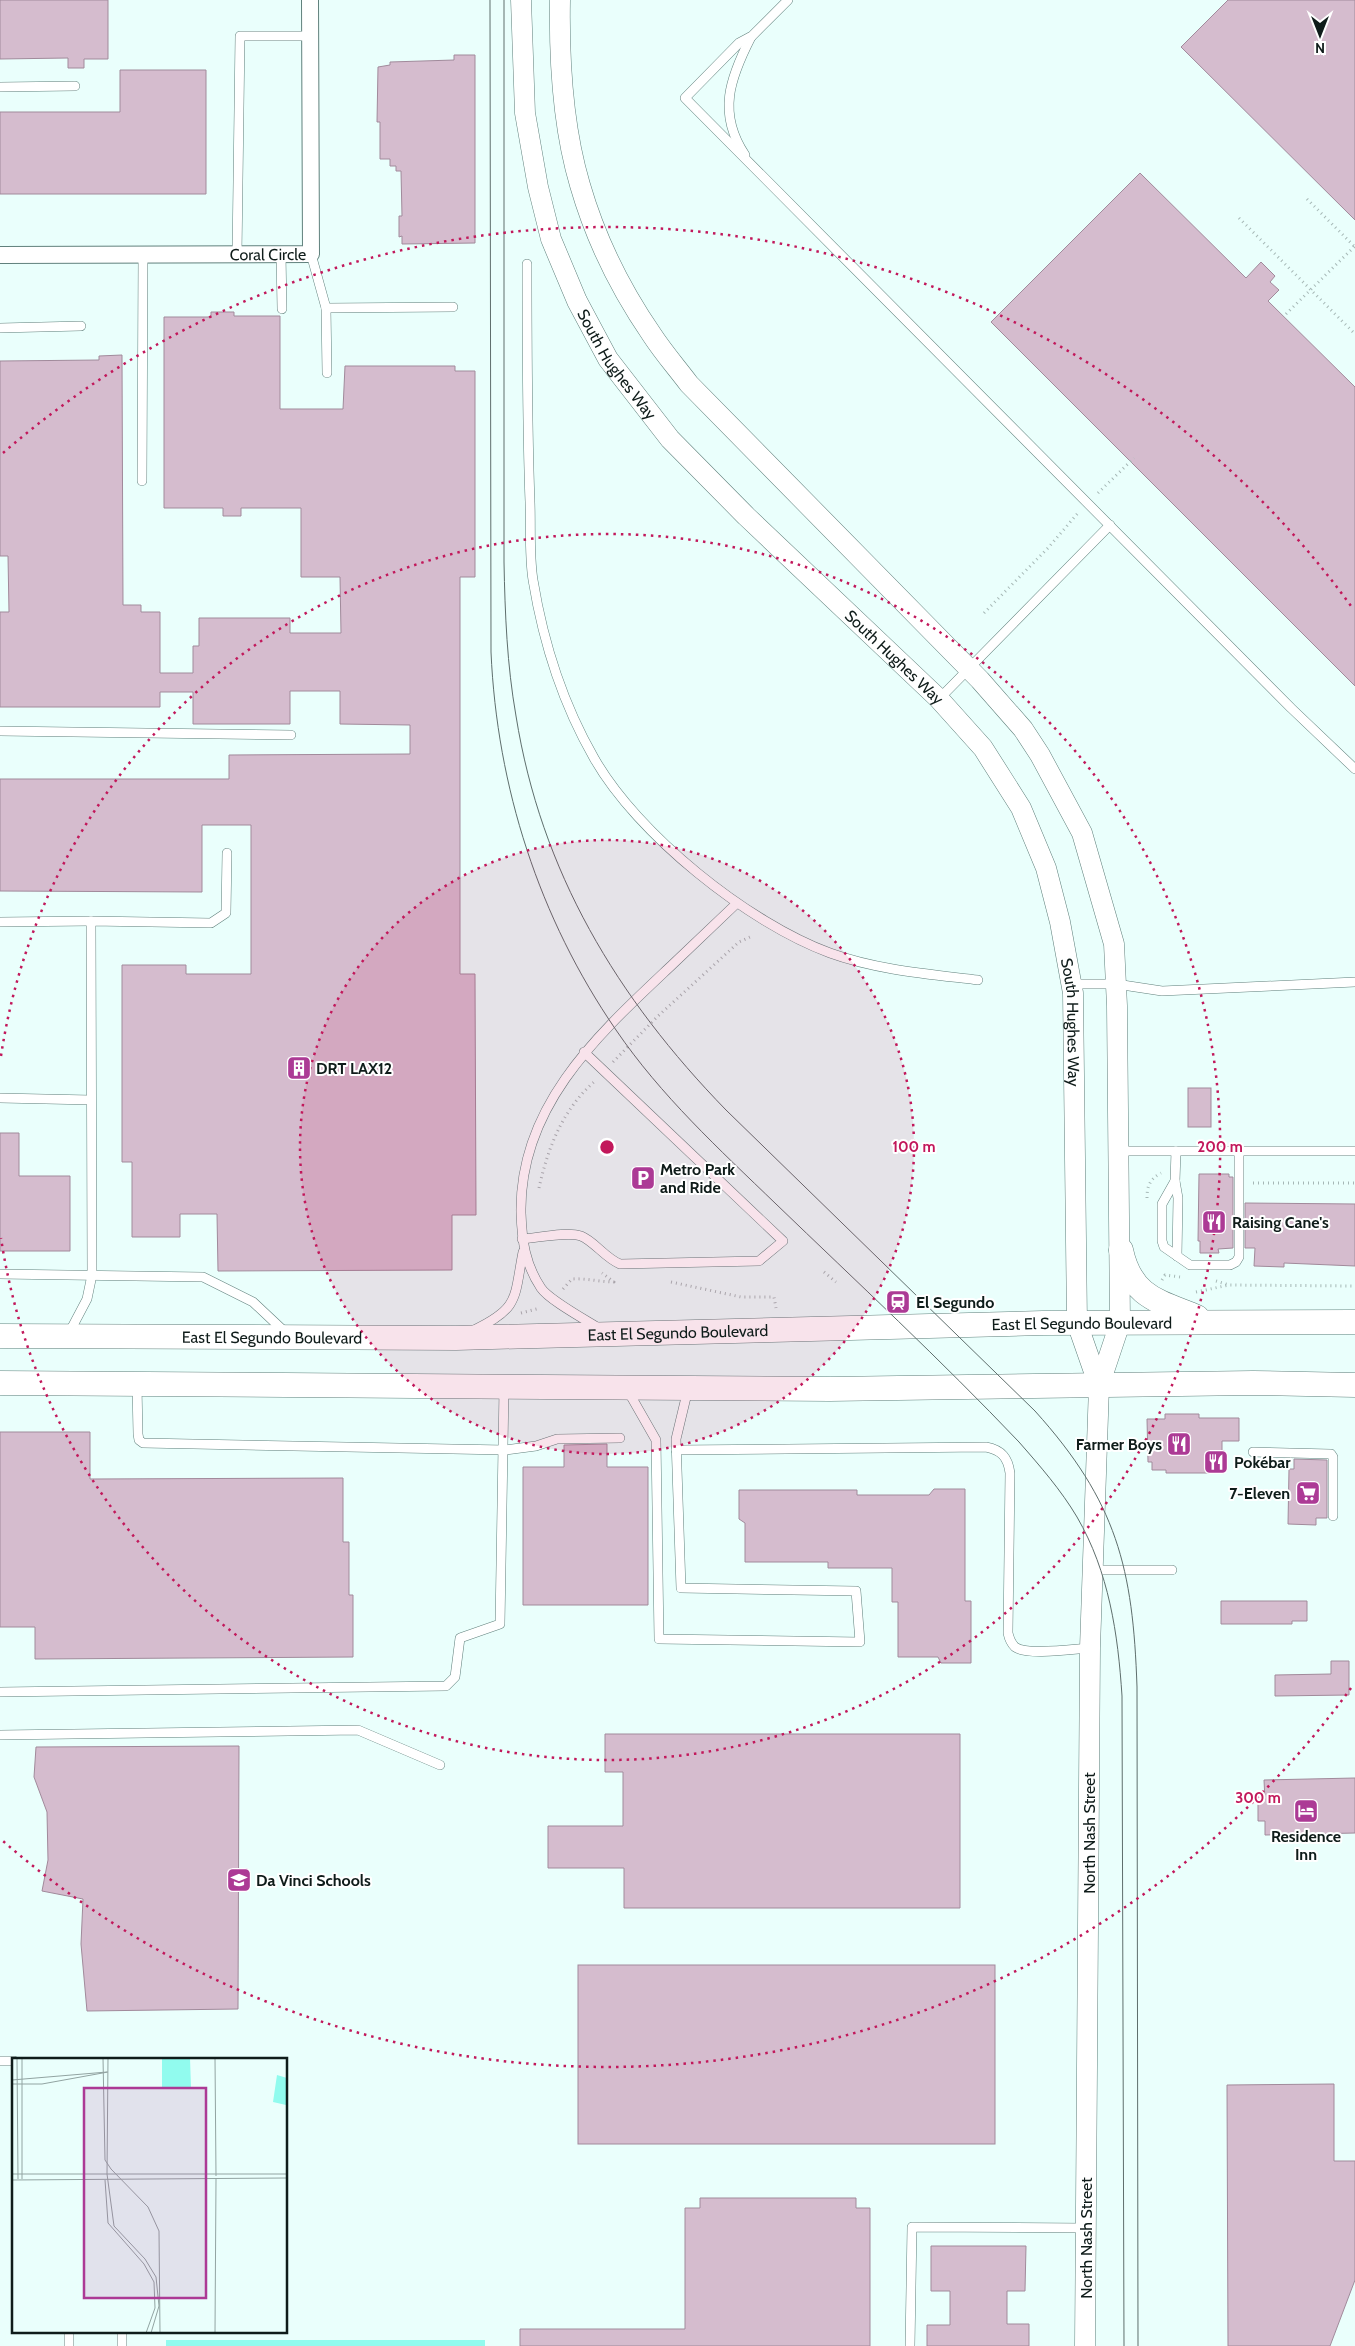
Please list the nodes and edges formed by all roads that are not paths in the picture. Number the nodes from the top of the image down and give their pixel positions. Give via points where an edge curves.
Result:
1 (310, 0) edge
2 (522, 0) edge
3 (560, 0) edge
4 (788, 0) edge
5 (310, 36) junction
6 (752, 36) junction
7 (75, 86) dead end
8 (0, 87) edge
9 (754, 170) junction
10 (143, 254) junction
11 (237, 254) junction
12 (282, 254) junction
13 (311, 254) junction
14 (0, 255) edge
15 (527, 264) dead end
16 (452, 307) dead end
17 (326, 308) junction
18 (282, 309) dead end
19 (81, 326) dead end
20 (0, 328) edge
21 (327, 373) dead end
22 (142, 480) dead end
23 (1110, 525) junction
24 (969, 668) junction
25 (939, 699) junction
26 (0, 731) edge
27 (291, 735) dead end
28 (1355, 769) edge
29 (227, 853) dead end
30 (736, 904) junction
31 (0, 922) edge
32 (92, 922) junction
33 (978, 980) dead end
34 (1355, 982) edge
35 (1072, 984) junction
36 (1116, 984) junction
37 (584, 1052) junction
38 (0, 1098) edge
39 (92, 1100) junction
40 (1119, 1151) junction
41 (1176, 1151) junction
42 (1239, 1151) junction
43 (1355, 1151) edge
44 (1175, 1181) junction
45 (522, 1239) junction
46 (1120, 1250) junction
47 (524, 1252) junction
48 (1177, 1256) junction
49 (0, 1274) edge
50 (92, 1275) junction
51 (1355, 1322) edge
52 (1077, 1323) junction
53 (1120, 1323) junction
54 (1210, 1323) junction
55 (606, 1334) junction
56 (0, 1336) edge
57 (66, 1337) junction
58 (291, 1337) junction
59 (456, 1338) junction
60 (0, 1383) edge
61 (137, 1383) junction
62 (1355, 1384) edge
63 (1099, 1386) junction
64 (504, 1388) junction
65 (626, 1388) junction
66 (688, 1388) junction
67 (620, 1438) dead end
68 (505, 1450) junction
69 (676, 1450) junction
70 (1253, 1452) dead end
71 (1333, 1516) dead end
72 (1093, 1570) junction
73 (1172, 1570) dead end
74 (1090, 1648) junction
75 (0, 1692) edge
76 (0, 1735) edge
77 (440, 1765) dead end
78 (1086, 2228) junction
79 (910, 2346) edge
80 (1085, 2346) edge

1 - 5 street, Coral Circle
2 - 25 street, South Hughes Way via 525,114 538,187 551,239 577,301 608,359 670,439 746,516
3 - 24 street via 565,108 579,184 597,233 652,336 689,384
4 - 6 lane
5 - 11 lane via 240,36
5 - 13 street, Coral Circle
6 - 9 lane via 731,79 727,106 736,140
6 - 9 lane via 739,43 685,98
7 - 8 lane
9 - 23 lane
10 - 11 street, Coral Circle
10 - 14 street, Coral Circle
10 - 22 lane
11 - 12 street, Coral Circle
12 - 13 street, Coral Circle
12 - 18 lane
13 - 17 lane
15 - 30 lane via 527,443 532,578 550,655 594,758 623,799 660,840
16 - 17 lane
17 - 21 lane
19 - 20 lane
23 - 24 lane
23 - 28 lane
24 - 25 lane
24 - 36 street via 1023,729 1082,833 1114,944
25 - 35 street, South Hughes Way via 983,748 1021,808 1046,868
26 - 27 lane
29 - 32 lane via 226,913 211,922
30 - 33 lane via 830,953 896,970
30 - 37 lane via 643,991
31 - 32 lane
32 - 39 lane
34 - 36 lane via 1162,991
35 - 36 lane
35 - 52 street, South Hughes Way
36 - 40 street
37 - 45 lane via 551,1098 534,1135 521,1200
37 - 45 lane via 783,1241 759,1261 620,1264 582,1236
38 - 39 lane
39 - 50 lane
40 - 41 lane
40 - 46 street
41 - 42 lane
41 - 44 lane
42 - 43 lane
42 - 48 lane via 1236,1262 1230,1266 1190,1265
44 - 48 lane via 1178,1198
44 - 48 lane via 1162,1204 1162,1234 1164,1247
45 - 47 lane
46 - 53 street
46 - 54 main road via 1130,1277 1155,1301
47 - 55 lane via 542,1290
47 - 59 lane via 514,1302 490,1322
49 - 50 lane
50 - 57 lane via 87,1299
50 - 58 lane via 203,1277 253,1302
51 - 54 main road, East El Segundo Boulevard
52 - 53 main road, East El Segundo Boulevard
52 - 55 main road, East El Segundo Boulevard
52 - 63 street, South Hughes Way
53 - 54 main road, East El Segundo Boulevard
53 - 63 street, North Nash Street
55 - 59 main road, East El Segundo Boulevard
56 - 57 main road, East El Segundo Boulevard
57 - 58 main road, East El Segundo Boulevard
58 - 59 main road, East El Segundo Boulevard
60 - 61 main road
61 - 64 main road
61 - 68 lane via 138,1434 143,1443
62 - 63 main road
63 - 66 main road
63 - 72 street, North Nash Street
64 - 65 main road
64 - 68 lane
65 - 66 main road
65 - 69 lane via 656,1440 659,1639 860,1642 856,1591 681,1588
66 - 69 lane
67 - 68 lane via 558,1439
68 - 75 lane via 500,1624 460,1638 455,1678 446,1686
69 - 74 lane via 997,1449 1009,1464 1010,1473 1010,1640 1015,1647 1026,1651
70 - 71 lane via 1331,1454
72 - 73 lane
72 - 74 street, North Nash Street
74 - 78 street, North Nash Street
76 - 77 lane via 358,1730
78 - 79 lane via 912,2227
78 - 80 street, North Nash Street

